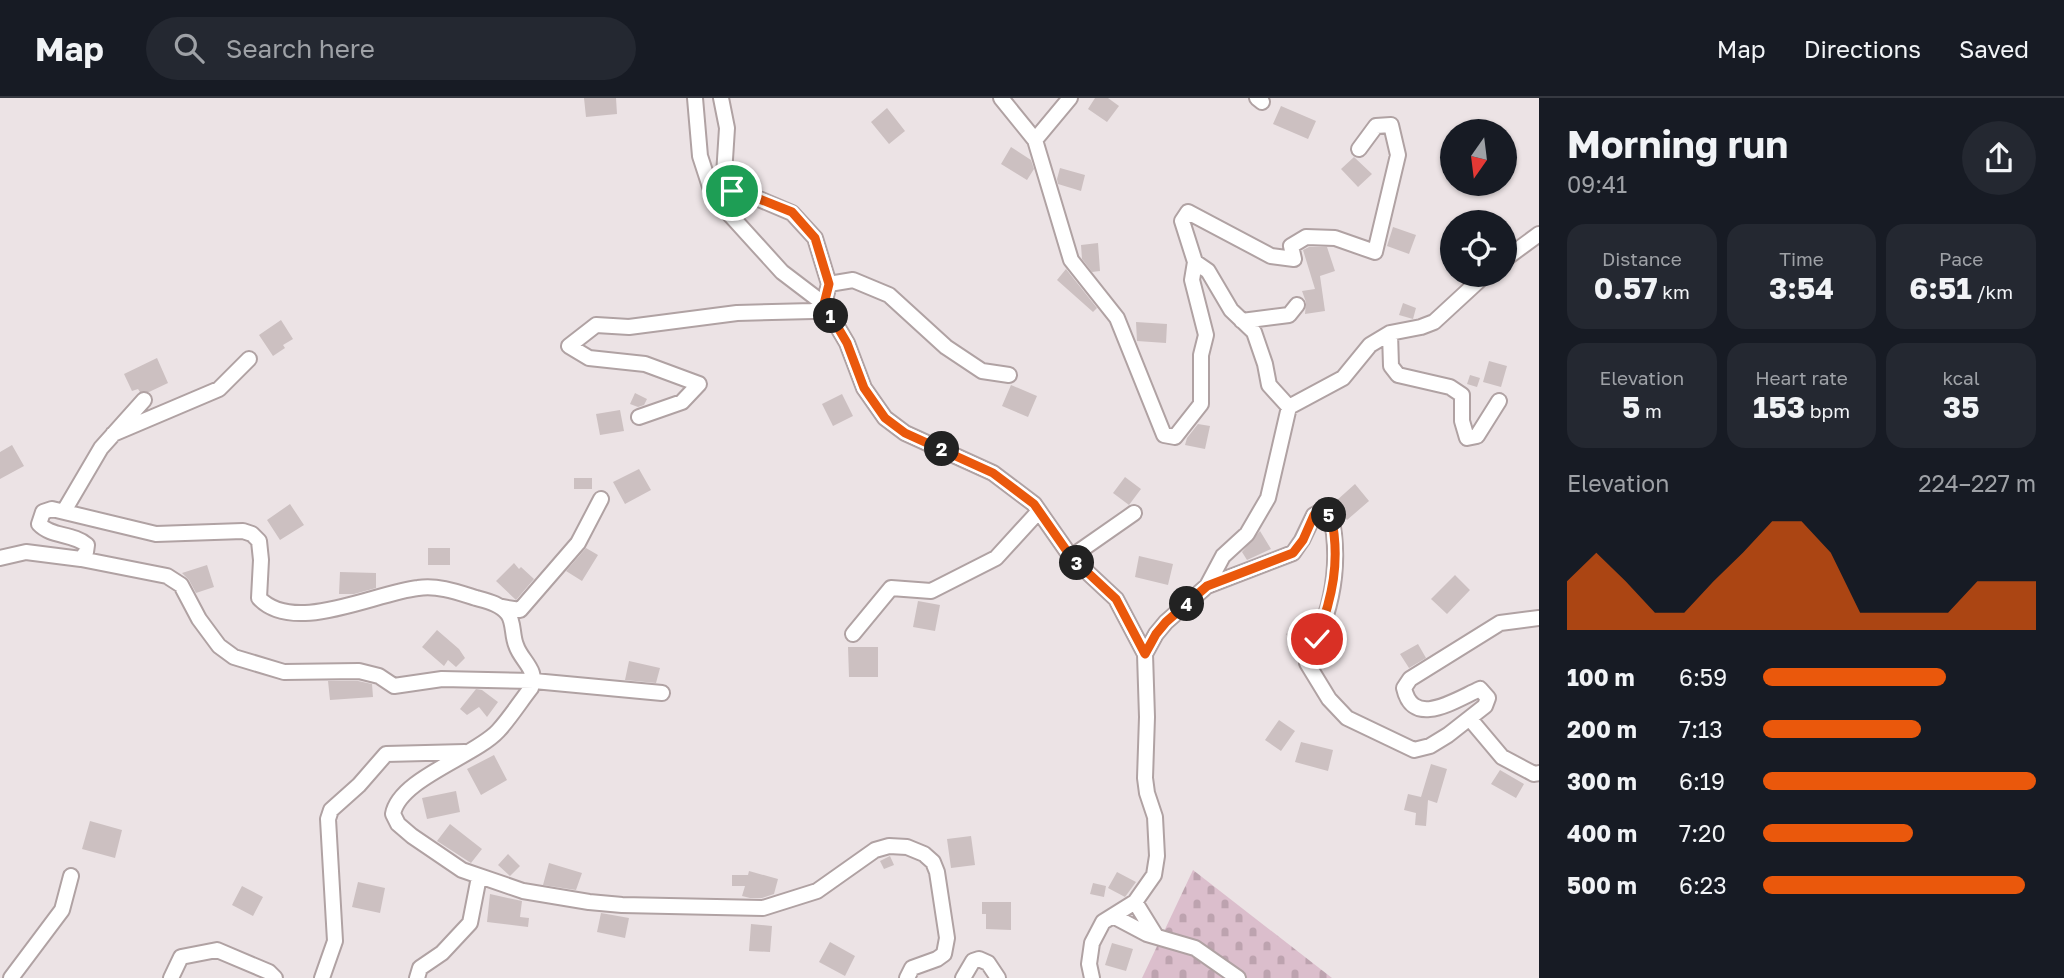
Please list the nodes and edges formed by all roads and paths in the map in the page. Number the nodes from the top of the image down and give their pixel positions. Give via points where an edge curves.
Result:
1 (695, 98) edge
2 (721, 98) edge
3 (1001, 98) edge
4 (1070, 98) edge
5 (1035, 140) junction
6 (1359, 149) dead end
7 (1539, 234) edge
8 (1517, 250) edge
9 (1195, 262) junction
10 (829, 284) junction
11 (1472, 287) edge
12 (824, 304) junction
13 (1297, 305) dead end
14 (1242, 321) junction
15 (1390, 333) junction
16 (249, 359) dead end
17 (1009, 375) dead end
18 (144, 400) dead end
19 (1499, 401) dead end
20 (1289, 407) junction
21 (639, 417) dead end
22 (113, 435) junction
23 (601, 499) dead end
24 (64, 511) junction
25 (1038, 511) junction
26 (1134, 513) dead end
27 (1071, 557) junction
28 (0, 558) edge
29 (81, 559) junction
30 (1207, 586) junction
31 (502, 607) junction
32 (1539, 618) edge
33 (853, 634) dead end
34 (1145, 654) junction
35 (534, 681) junction
36 (662, 693) dead end
37 (1470, 719) junction
38 (466, 752) junction
39 (1539, 773) edge
40 (71, 876) dead end
41 (479, 877) junction
42 (1135, 902) junction
43 (1113, 916) junction
44 (1156, 936) junction
45 (270, 976) edge
46 (12, 978) edge
47 (170, 978) edge
48 (322, 978) edge
49 (417, 978) edge
50 (907, 978) edge
51 (963, 978) edge
52 (998, 978) edge
53 (1091, 978) edge
54 (1238, 978) edge

1 - 12 street via 700,156 713,196 782,272
2 - 10 street via 727,128 724,175 732,191 792,212 815,238
3 - 5 street
4 - 5 street
5 - 9 street via 1070,260 1117,318 1164,435 1175,437 1200,404 1206,335 1192,280
6 - 9 street via 1376,126 1391,125 1398,155 1375,252 1335,238 1306,237 1292,246 1294,259 1271,256 1188,212 1182,220
7 - 8 street
9 - 14 street via 1208,271
10 - 12 street
10 - 17 street via 853,280 889,295 946,347 982,371
11 - 15 street via 1434,322
12 - 21 street via 813,311 737,313 629,327 596,325 569,346 589,358 645,364 699,384 682,402
12 - 25 street via 847,343 864,388 885,418 905,433 993,473
13 - 14 street via 1289,315
14 - 20 street via 1254,332 1269,384
15 - 19 street via 1391,366 1398,375 1450,387 1462,395 1467,438 1477,436
15 - 20 street via 1370,345 1343,378
16 - 22 street via 219,389
18 - 22 street
20 - 30 street via 1268,498 1247,534 1223,556
22 - 24 street
23 - 31 street via 578,543 520,610
24 - 29 street via 43,512 39,524 80,539 87,545
24 - 31 street via 156,534 251,534 259,541 259,598 268,608 284,612 304,614 418,588 443,588
25 - 27 street
25 - 33 street via 996,558 931,591 891,588
26 - 27 street
27 - 34 street via 1116,599
28 - 29 street via 26,552
29 - 35 street via 167,576 181,585 219,646 234,657 284,672 359,671 394,686 442,679
30 - 34 street via 1166,622
30 - 37 street via 1287,557 1303,540 1314,515 1327,512 1336,552 1333,588 1307,663 1329,699 1346,718 1414,750 1430,746
31 - 35 street
32 - 37 street via 1500,622 1410,679 1404,688 1406,700 1415,708 1431,710 1480,689 1488,698
34 - 42 street via 1145,778 1155,817 1157,856 1154,875
35 - 36 street
35 - 38 street via 498,732
37 - 39 street via 1502,757
38 - 41 street via 406,794 393,814 398,824 446,861
38 - 48 street via 386,754 331,810 335,941
40 - 46 street via 62,910
41 - 49 street via 470,923 442,953 419,968
41 - 50 street via 523,891 589,902 763,908 817,891 875,850 907,847 933,862 947,938 944,954 912,968
42 - 43 street
42 - 44 street
43 - 44 street
43 - 53 street via 1103,922 1092,943
44 - 54 street via 1195,948
45 - 47 street via 217,950 181,957
51 - 52 street via 979,958

